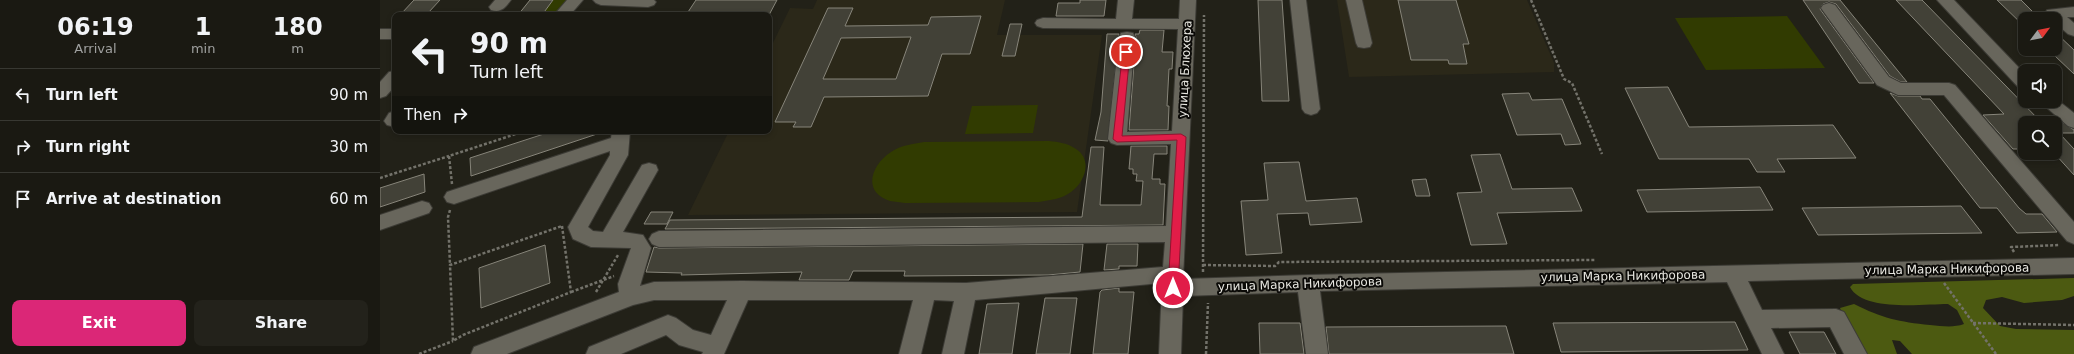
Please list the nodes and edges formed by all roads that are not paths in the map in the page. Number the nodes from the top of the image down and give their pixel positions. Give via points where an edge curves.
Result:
1 (576, 0) edge
2 (601, 0) edge
3 (1126, 0) edge
4 (1188, 0) edge
5 (1298, 0) edge
6 (1354, 0) edge
7 (1945, 0) edge
8 (648, 2) dead end
9 (1829, 8) dead end
10 (565, 12) edge
11 (2074, 12) edge
12 (1043, 23) dead end
13 (1187, 24) junction
14 (1125, 30) junction
15 (2074, 31) edge
16 (380, 34) edge
17 (392, 34) edge
18 (1364, 43) dead end
19 (2018, 77) edge
20 (392, 79) edge
21 (380, 92) edge
22 (2057, 108) edge
23 (1311, 109) dead end
24 (2074, 122) edge
25 (1181, 137) junction
26 (623, 139) edge
27 (649, 170) dead end
28 (454, 197) road end
29 (422, 208) dead end
30 (380, 223) edge
31 (1175, 234) junction
32 (2074, 236) edge
33 (659, 238) dead end
34 (608, 240) junction
35 (2074, 266) edge
36 (1734, 274) junction
37 (1173, 281) junction
38 (1308, 283) junction
39 (742, 290) junction
40 (926, 291) junction
41 (966, 292) junction
42 (630, 297) junction
43 (1756, 319) junction
44 (505, 350) edge
45 (715, 350) edge
46 (482, 354) edge
47 (597, 354) edge
48 (910, 354) edge
49 (953, 354) edge
50 (1170, 354) edge
51 (1317, 354) edge
52 (1773, 354) edge
53 (1856, 354) edge

1 - 10 street
2 - 8 street
3 - 14 street
4 - 13 street, улица Блюхера
5 - 23 street
6 - 18 street
7 - 19 street
9 - 32 street via 1887,84 1898,89 1950,89
11 - 15 street via 2053,13
12 - 14 street
13 - 14 street
13 - 25 street, улица Блюхера
14 - 25 street via 1117,139
16 - 17 street
20 - 21 street
22 - 24 street
25 - 31 street, улица Блюхера
26 - 28 street
26 - 34 street via 578,227 580,234 591,239
27 - 34 street
29 - 30 street
31 - 33 street
31 - 37 street, улица Блюхера
34 - 42 street via 636,240 640,248 629,284
35 - 36 street, улица Марка Никифорова
36 - 38 street, улица Марка Никифорова
36 - 43 street
37 - 38 street, улица Марка Никифорова via 1205,286
37 - 41 street, улица Марка Никифорова
37 - 50 street, улица Блюхера
38 - 51 street
39 - 40 street, улица Марка Никифорова
39 - 42 street, улица Марка Никифорова via 654,291
39 - 45 street
40 - 41 street, улица Марка Никифорова
40 - 48 street
41 - 49 street
42 - 44 street, улица Марка Никифорова
43 - 52 street
43 - 53 street via 1836,318
44 - 46 street, улица Марка Никифорова
45 - 47 street via 687,338 668,324

